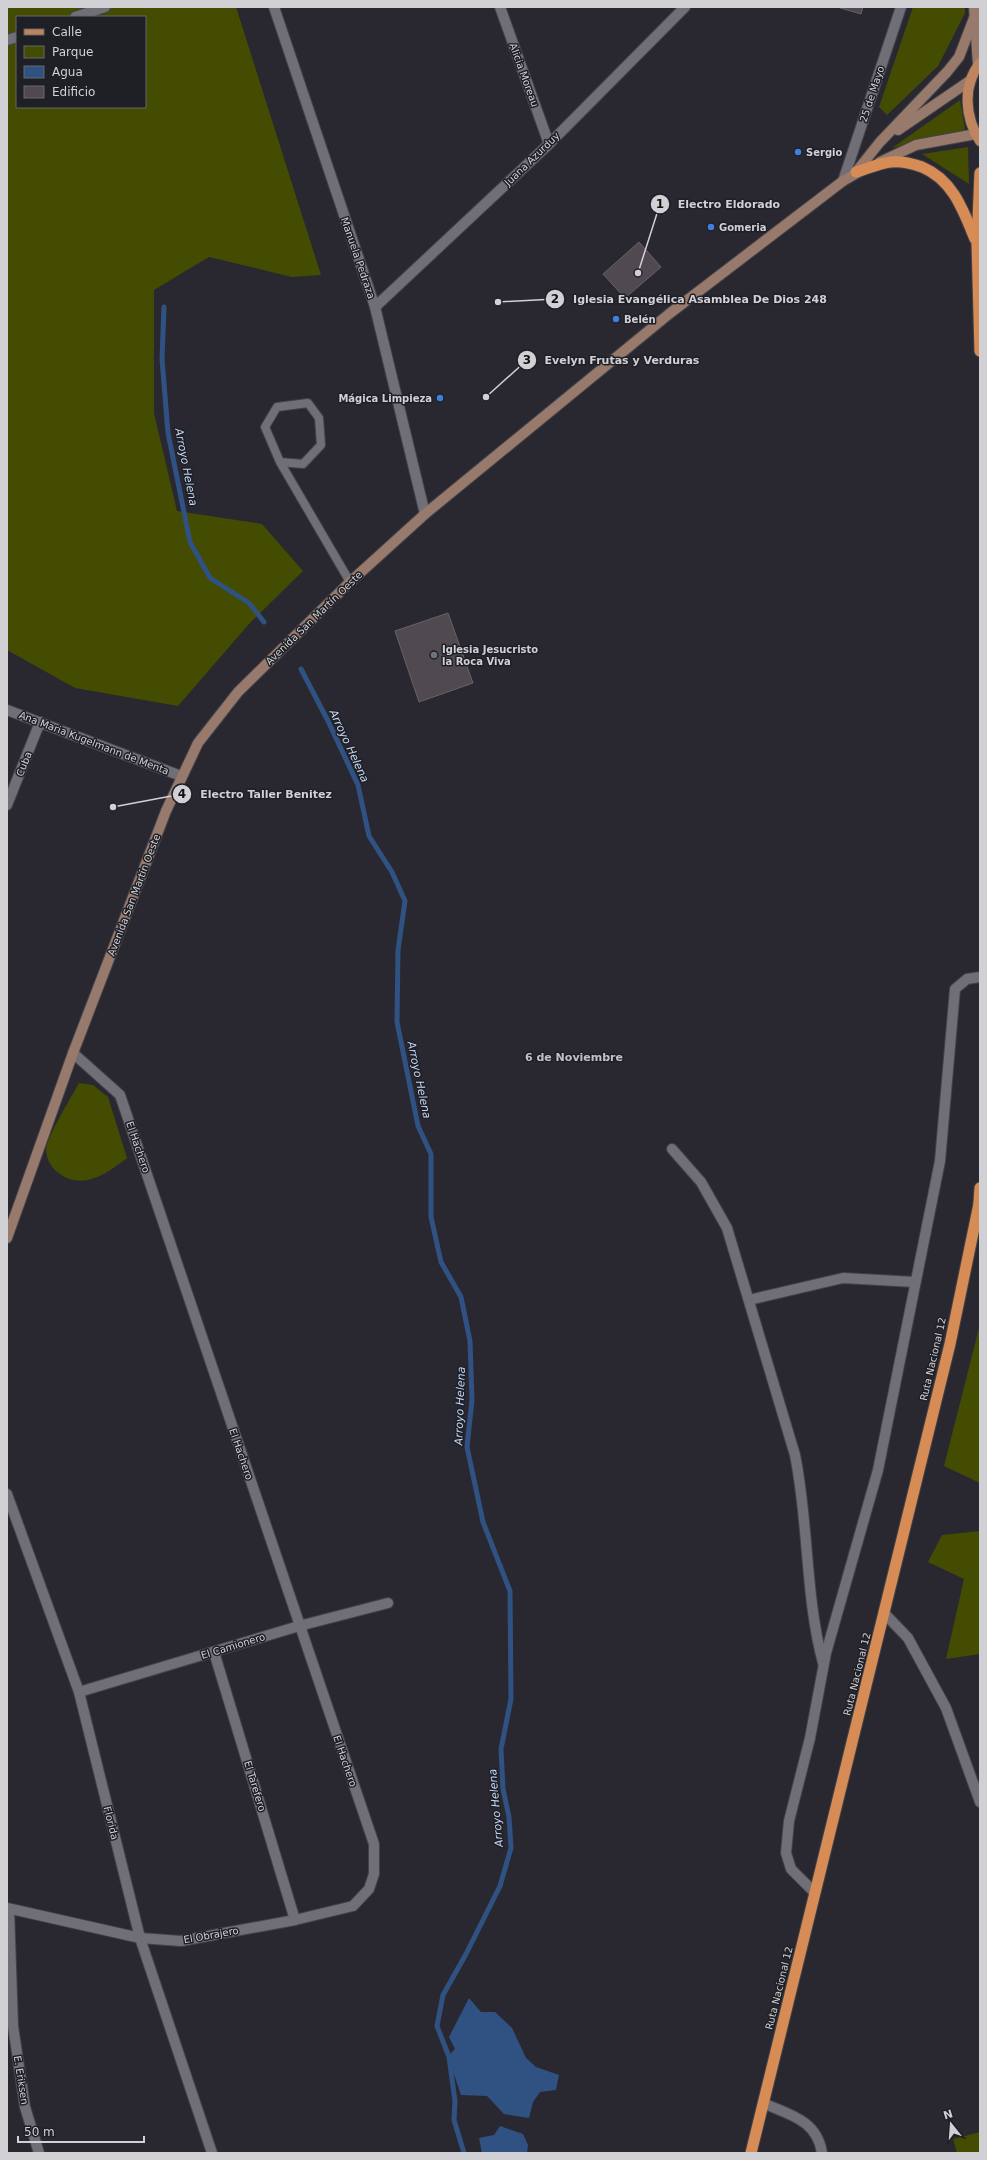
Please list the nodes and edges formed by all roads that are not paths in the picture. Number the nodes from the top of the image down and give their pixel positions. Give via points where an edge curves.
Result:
1 (105, 7) edge
2 (274, 7) edge
3 (500, 7) edge
4 (685, 7) edge
5 (901, 7) edge
6 (974, 7) edge
7 (78, 16) edge
8 (974, 18) junction
9 (979, 64) edge
10 (971, 80) junction
11 (978, 138) edge
12 (880, 142) junction
13 (549, 144) junction
14 (856, 172) junction
15 (980, 173) edge
16 (843, 181) junction
17 (977, 243) junction
18 (375, 307) junction
19 (980, 351) edge
20 (280, 462) junction
21 (425, 514) junction
22 (350, 582) junction
23 (7, 710) edge
24 (40, 722) junction
25 (181, 776) junction
26 (7, 805) edge
27 (980, 977) edge
28 (73, 1053) junction
29 (672, 1149) dead end
30 (980, 1188) edge
31 (980, 1201) edge
32 (7, 1238) edge
33 (915, 1282) junction
34 (749, 1300) junction
35 (7, 1494) edge
36 (388, 1603) dead end
37 (885, 1614) junction
38 (299, 1626) junction
39 (214, 1652) junction
40 (824, 1667) junction
41 (79, 1692) junction
42 (980, 1802) edge
43 (374, 1874) joint
44 (815, 1893) junction
45 (8, 1908) edge
46 (295, 1920) junction
47 (140, 1938) junction
48 (763, 2103) junction
49 (39, 2153) edge
50 (212, 2153) edge
51 (751, 2153) edge
52 (822, 2153) edge

1 - 7 street
2 - 18 street, Manuela Pedraza
3 - 13 street, Alicia Moreau
4 - 13 street, Juana Azurduy
5 - 16 street, 25 de Mayo
6 - 8 main road
8 - 9 main road
8 - 12 main road via 959,57
9 - 10 main road
10 - 11 main road via 969,117
10 - 12 main road
11 - 14 main road via 916,145
12 - 14 main road
13 - 18 street, Juana Azurduy
14 - 16 main road, Avenida San Martín Oeste
14 - 17 highway via 887,162 912,163 933,172 950,186
15 - 17 highway
16 - 21 main road, Avenida San Martín Oeste via 669,314
17 - 19 highway
18 - 21 street, Manuela Pedraza
20 - 20 lane via 265,427 277,407 308,403 319,418 321,445 303,464
20 - 22 lane
21 - 22 main road, Avenida San Martín Oeste
22 - 25 main road, Avenida San Martín Oeste via 238,692 198,743
23 - 24 street, Ana Maria Kugelmann de Menta
24 - 25 street, Ana Maria Kugelmann de Menta
24 - 26 street, Cuba
25 - 28 main road, Avenida San Martín Oeste
27 - 33 street via 967,979 955,990 940,1161
28 - 32 main road, Avenida San Martín Oeste
28 - 38 street, El Hachero via 120,1094
29 - 34 street via 701,1182 727,1228
30 - 31 highway, Ruta Nacional 12
31 - 37 highway, Ruta Nacional 12 via 950,1344
33 - 34 street via 843,1278
33 - 40 street via 878,1470
34 - 40 street via 795,1455 802,1489 816,1636
35 - 41 street, Florida
36 - 38 street, El Camionero
37 - 42 street via 908,1638 946,1708
37 - 44 highway, Ruta Nacional 12
38 - 39 street, El Camionero
38 - 43 street, El Hachero via 374,1844
39 - 41 street, El Camionero
39 - 46 street, El Tarefero
40 - 44 street via 810,1738 789,1821 786,1853 791,1868
41 - 47 street, Florida
43 - 46 street, El Obrajero via 369,1889 353,1906
44 - 48 highway, Ruta Nacional 12
45 - 47 street, El Obrajero
45 - 49 street, E. Eriksen via 13,2026 25,2106
46 - 47 street, El Obrajero via 181,1941
47 - 50 street, Florida
48 - 51 highway, Ruta Nacional 12
48 - 52 street via 808,2124 820,2140

